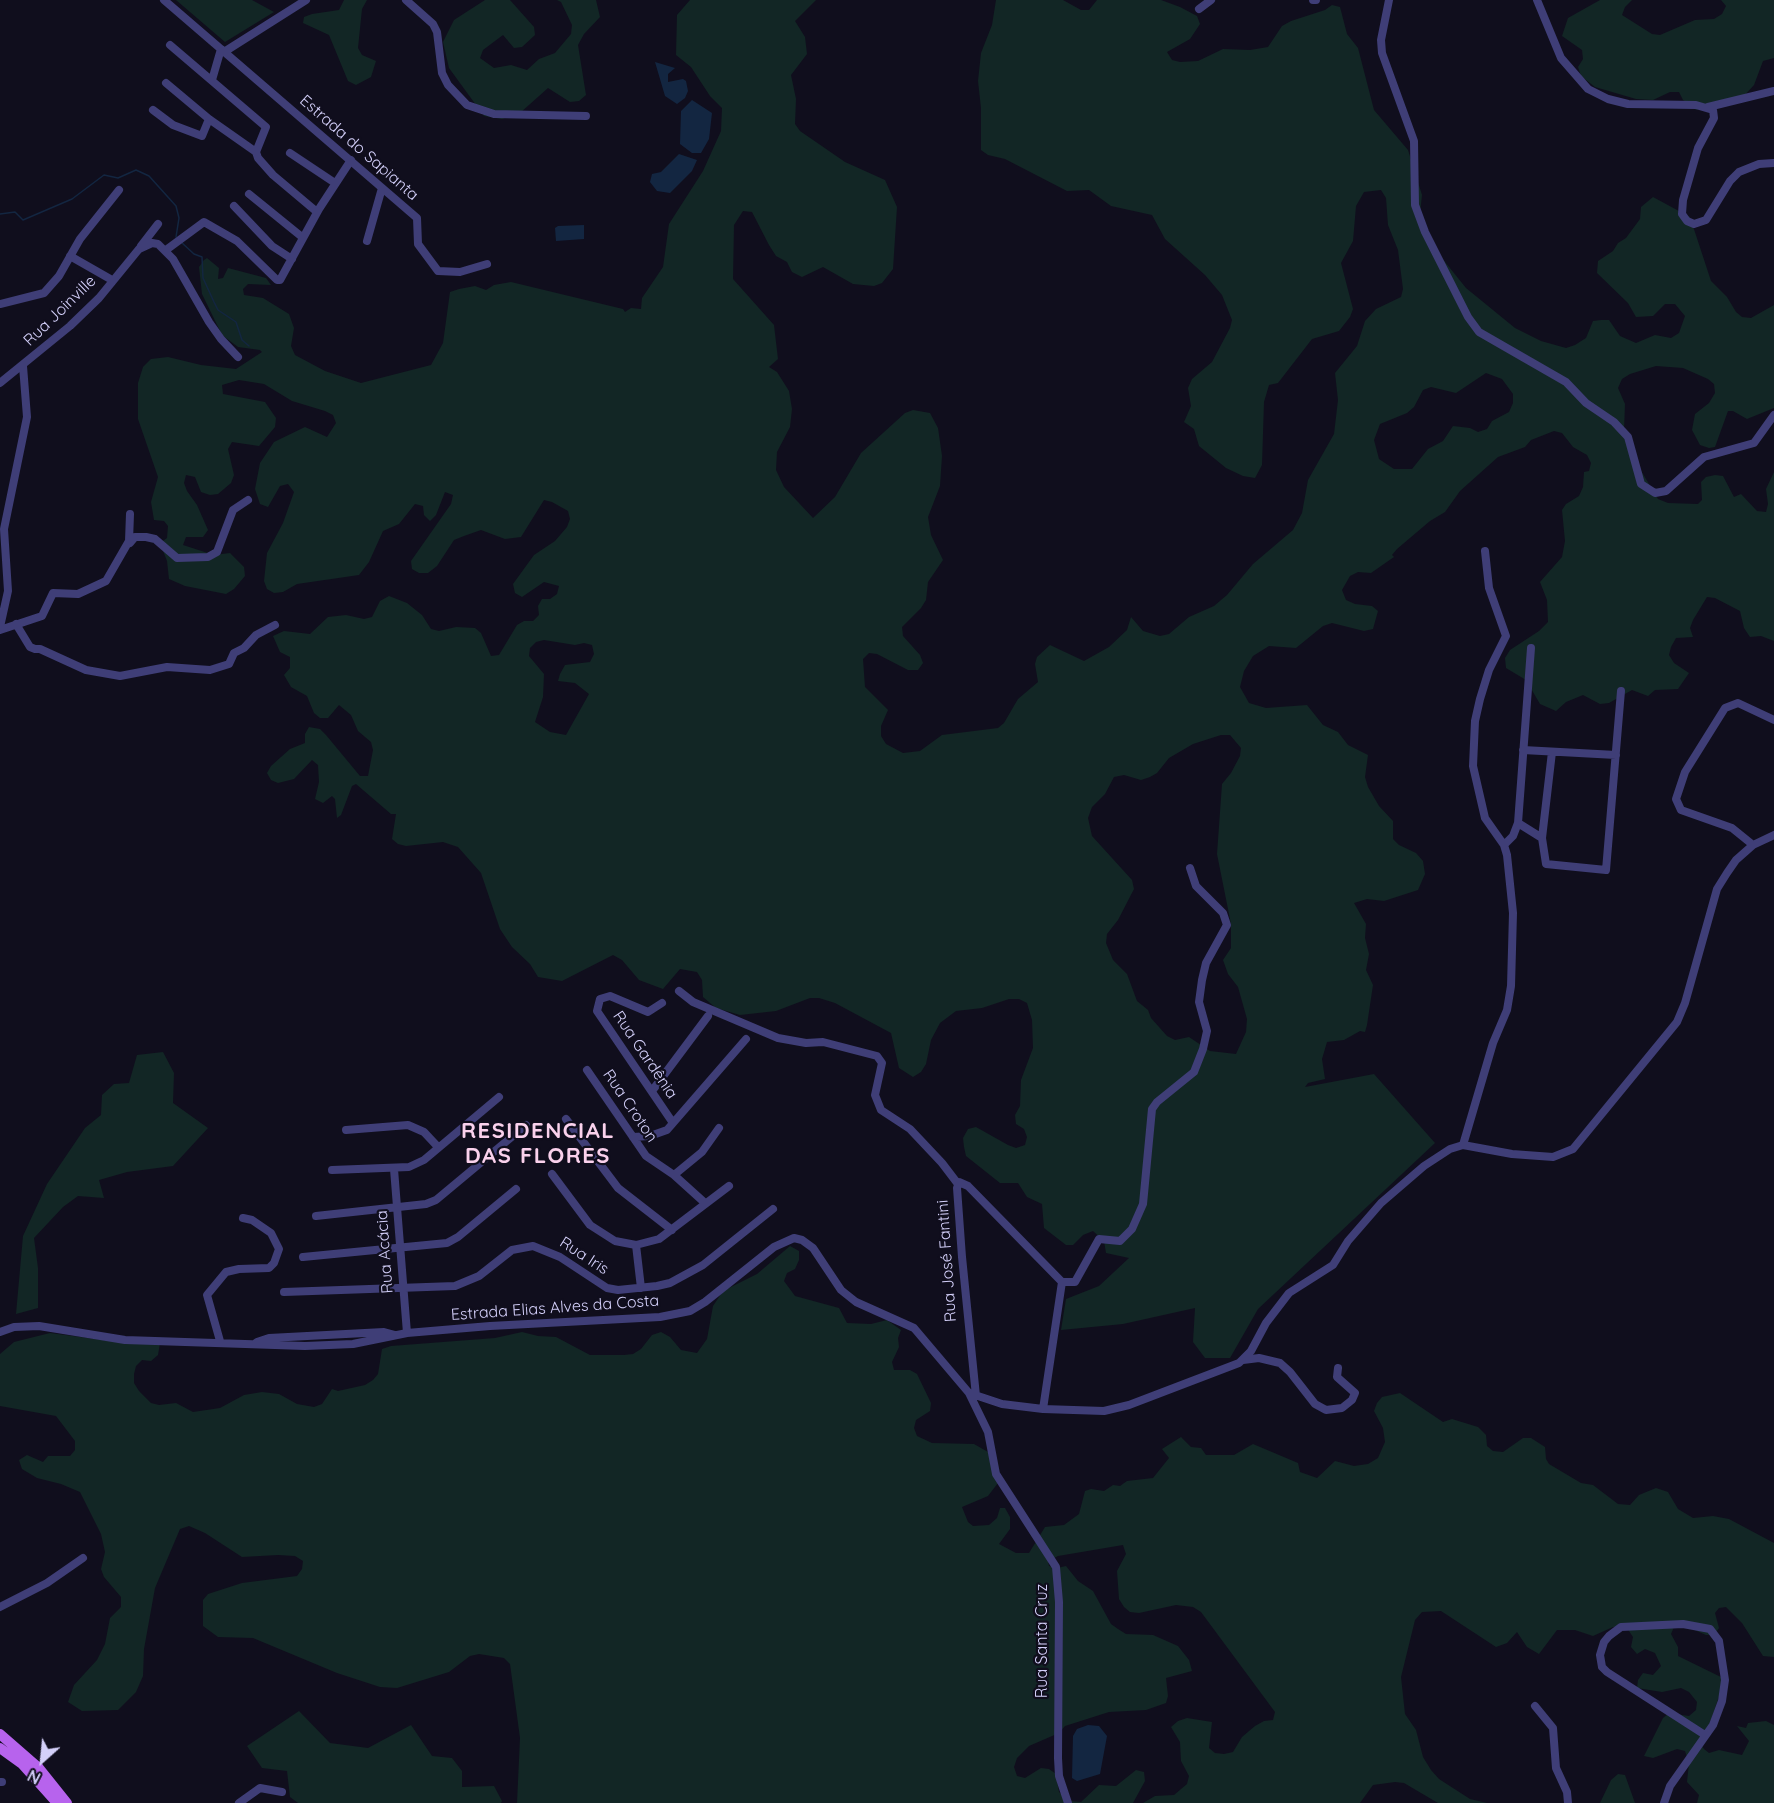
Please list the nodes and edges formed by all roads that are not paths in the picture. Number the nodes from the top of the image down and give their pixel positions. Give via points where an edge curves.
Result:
1 (164, 0) edge
2 (306, 0) edge
3 (406, 0) edge
4 (1211, 0) edge
5 (1389, 0) edge
6 (1537, 0) edge
7 (1200, 9) dead end
8 (170, 45) dead end
9 (222, 51) junction
10 (212, 80) junction
11 (166, 83) dead end
12 (1774, 91) edge
13 (1708, 108) junction
14 (153, 110) dead end
15 (586, 116) dead end
16 (209, 119) junction
17 (256, 152) junction
18 (290, 153) dead end
19 (351, 160) junction
20 (1774, 163) edge
21 (335, 183) junction
22 (382, 188) junction
23 (119, 190) dead end
24 (249, 194) dead end
25 (234, 206) dead end
26 (317, 213) junction
27 (158, 224) dead end
28 (302, 237) junction
29 (367, 241) dead end
30 (166, 250) junction
31 (136, 253) junction
32 (70, 256) junction
33 (292, 259) junction
34 (488, 264) dead end
35 (112, 280) junction
36 (0, 304) edge
37 (238, 357) dead end
38 (23, 366) junction
39 (0, 383) edge
40 (1774, 415) edge
41 (248, 500) dead end
42 (130, 514) dead end
43 (125, 548) junction
44 (1485, 551) dead end
45 (0, 586) edge
46 (8, 591) junction
47 (16, 624) junction
48 (274, 625) dead end
49 (0, 628) edge
50 (1531, 648) dead end
51 (1622, 691) dead end
52 (1774, 720) edge
53 (1523, 750) junction
54 (1552, 752) junction
55 (1616, 755) junction
56 (1518, 823) junction
57 (1774, 835) edge
58 (1542, 838) junction
59 (1753, 844) junction
60 (1504, 845) junction
61 (1190, 868) dead end
62 (679, 991) dead end
63 (662, 1003) dead end
64 (708, 1016) dead end
65 (746, 1039) dead end
66 (587, 1070) dead end
67 (652, 1090) junction
68 (499, 1097) dead end
69 (566, 1119) dead end
70 (673, 1123) junction
71 (526, 1125) dead end
72 (719, 1128) dead end
73 (346, 1130) dead end
74 (633, 1137) junction
75 (1463, 1145) junction
76 (438, 1147) junction
77 (394, 1169) junction
78 (332, 1170) dead end
79 (552, 1174) dead end
80 (674, 1175) junction
81 (958, 1184) junction
82 (729, 1186) dead end
83 (516, 1189) dead end
84 (705, 1203) junction
85 (397, 1208) junction
86 (773, 1209) dead end
87 (316, 1216) dead end
88 (243, 1218) dead end
89 (672, 1230) junction
90 (636, 1245) junction
91 (400, 1249) junction
92 (303, 1257) dead end
93 (1062, 1282) junction
94 (641, 1288) junction
95 (403, 1289) junction
96 (284, 1292) dead end
97 (0, 1332) edge
98 (407, 1333) junction
99 (220, 1341) junction
100 (1243, 1359) junction
101 (1338, 1368) dead end
102 (973, 1394) junction
103 (1043, 1409) junction
104 (83, 1558) dead end
105 (0, 1606) edge
106 (1536, 1706) dead end
107 (0, 1734) edge
108 (1705, 1735) junction
109 (0, 1748) edge
110 (282, 1792) dead end
111 (57, 1803) edge
112 (68, 1803) edge
113 (239, 1803) edge
114 (1068, 1803) edge
115 (1568, 1803) edge
116 (1664, 1803) edge

1 - 9 street, Estrada do Sapianta
2 - 9 street
3 - 15 street via 433,24 442,73 448,86 467,105 494,114
4 - 7 street
5 - 40 street via 1382,53 1414,141 1415,205 1425,232 1479,332 1566,382 1586,403 1614,422 1628,437 1641,484 1655,493 1666,491 1704,457 1754,443
6 - 13 street via 1561,58 1588,89 1628,104
8 - 10 street
9 - 10 street
9 - 19 street, Estrada do Sapianta
10 - 17 street via 266,127
11 - 16 street
12 - 13 street
13 - 20 street via 1713,110 1714,118 1698,148 1683,200 1682,214 1687,221 1694,224 1706,220 1739,172
14 - 16 street via 173,125 202,136
16 - 17 street
17 - 26 street via 273,175
18 - 21 street
19 - 21 street
19 - 22 street, Estrada do Sapianta
21 - 26 street
22 - 29 street
22 - 34 street, Estrada do Sapianta via 418,219 418,244 438,271 460,272
23 - 32 street
24 - 28 street
25 - 33 street via 272,246
26 - 28 street
27 - 31 street, Rua Joinville
28 - 33 street
30 - 31 street via 152,243
30 - 33 street via 204,222 238,242 277,280
30 - 37 street via 215,331
31 - 35 street, Rua Joinville
32 - 35 street
32 - 36 street via 44,293
35 - 38 street, Rua Joinville via 70,326
38 - 39 street, Rua Joinville
38 - 46 street via 27,417 4,529
41 - 43 street via 233,510 217,552 208,557 177,558 155,539 146,537 135,537
42 - 43 street via 130,537
43 - 47 street via 106,581 75,595 53,594 44,614
44 - 60 street via 1489,588 1506,636 1486,676 1480,699 1473,766 1485,819
45 - 46 street
46 - 49 street
47 - 48 street via 30,647 86,670 120,676 167,668 210,670 229,664 234,653
47 - 49 street
50 - 53 street
51 - 55 street
52 - 59 street via 1738,703 1725,708 1685,772 1676,799 1681,810 1732,828
53 - 54 street
53 - 56 street
54 - 55 street
54 - 58 street
55 - 58 street via 1606,870 1546,864
56 - 58 street
56 - 60 street
57 - 59 street
59 - 75 street via 1736,860 1717,889 1677,1022 1578,1144 1553,1157
60 - 75 street via 1513,914 1507,1010 1493,1043
61 - 93 street via 1196,886 1223,914 1227,925 1206,963 1202,980 1199,1002 1207,1032 1203,1049 1194,1072 1152,1109 1143,1204 1132,1229 1120,1241 1099,1239 1075,1282
62 - 81 street via 693,1002 778,1038 823,1042 877,1056 882,1063 875,1095 881,1110 910,1130
63 - 67 street, Rua Gardênia via 648,1012 610,996 600,999 597,1006 601,1018
64 - 67 street
65 - 70 street
66 - 74 street, Rua Croton
67 - 70 street, Rua Gardênia
68 - 76 street
69 - 89 street via 618,1188
70 - 74 street via 659,1133
71 - 85 street via 435,1200
72 - 80 street via 702,1152
73 - 76 street via 408,1125 424,1132
74 - 80 street, Rua Croton via 646,1156
75 - 100 street via 1438,1156 1399,1187 1362,1223 1334,1265 1289,1293
76 - 77 street via 416,1164
77 - 78 street
77 - 85 street, Rua Acácia
79 - 90 street via 590,1225 615,1241
80 - 84 street, Rua Croton
81 - 93 street, Rua José Fantini via 965,1183
81 - 102 street, Rua José Fantini
82 - 84 street
83 - 91 street via 447,1243
84 - 89 street
85 - 87 street
85 - 91 street, Rua Acácia
86 - 94 street, Rua Iris via 703,1265 670,1282
88 - 99 street via 271,1233 279,1249 268,1268 226,1272 207,1295
89 - 90 street via 659,1239
90 - 94 street
91 - 92 street
91 - 95 street, Rua Acácia
93 - 103 street
94 - 95 street, Rua Iris via 607,1288 560,1257 533,1246 512,1251 468,1283
95 - 96 street, Rua Iris
95 - 98 street, Rua Acácia
97 - 99 street, Estrada Elias Alves da Costa via 39,1326 103,1338
98 - 99 street, Estrada Elias Alves da Costa
98 - 102 street, Estrada Elias Alves da Costa via 677,1314 705,1302 774,1247 794,1238 813,1248 841,1290 856,1302 920,1334 951,1375
100 - 101 street via 1280,1363 1315,1404 1326,1410 1342,1408 1355,1394 1337,1377
100 - 103 street via 1156,1396 1104,1412
102 - 103 street via 1002,1404
102 - 114 street, Rua Santa Cruz via 988,1432 996,1474 1056,1567 1058,1758
104 - 105 street via 47,1583
106 - 115 street via 1553,1728 1556,1768
107 - 112 main road via 39,1768
108 - 108 street via 1718,1715 1725,1680 1717,1634 1683,1624 1621,1627 1609,1636 1600,1655 1602,1667
108 - 116 street via 1670,1786
109 - 111 main road via 22,1764
110 - 113 street via 260,1788

